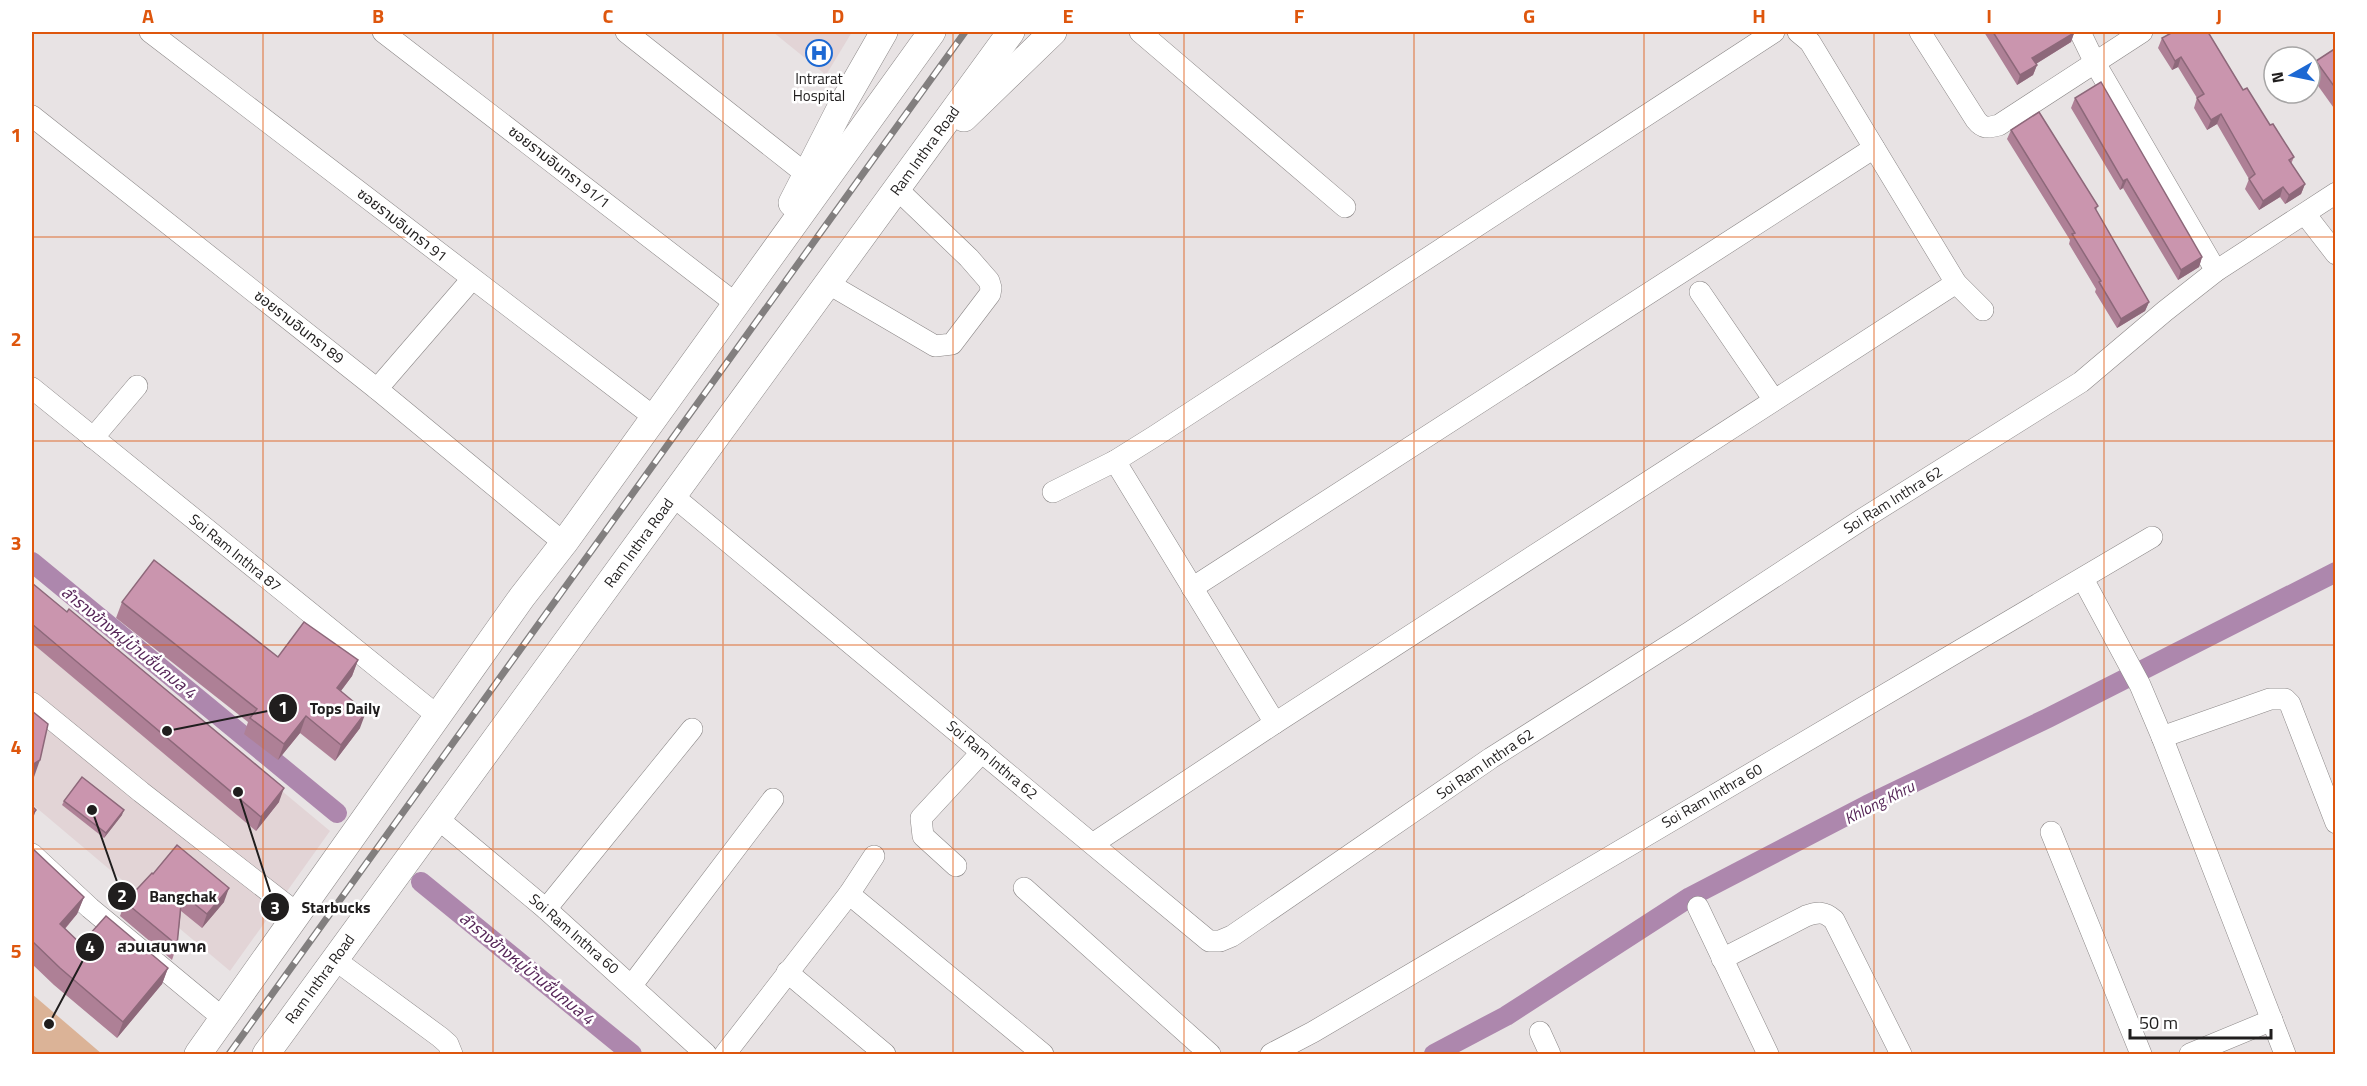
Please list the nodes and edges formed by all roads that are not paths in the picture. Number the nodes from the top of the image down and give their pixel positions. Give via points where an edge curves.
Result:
1 (150, 32) edge
2 (383, 32) edge
3 (626, 32) edge
4 (884, 32) edge
5 (932, 32) edge
6 (1011, 32) edge
7 (1053, 32) edge
8 (1140, 32) edge
9 (1774, 32) edge
10 (1798, 32) edge
11 (1920, 32) edge
12 (2080, 32) edge
13 (2142, 32) edge
14 (2095, 63) junction
15 (32, 116) edge
16 (1874, 148) junction
17 (917, 162) junction
18 (806, 174) junction
19 (897, 189) junction
20 (2336, 193) edge
21 (1345, 207) dead end
22 (2305, 214) junction
23 (2336, 254) edge
24 (762, 266) junction
25 (2216, 271) junction
26 (472, 279) junction
27 (1956, 283) junction
28 (829, 284) junction
29 (1700, 292) dead end
30 (735, 303) junction
31 (1983, 310) dead end
32 (137, 386) dead end
33 (32, 388) edge
34 (377, 389) junction
35 (1774, 400) junction
36 (654, 417) junction
37 (93, 438) junction
38 (1115, 461) junction
39 (1053, 492) dead end
40 (673, 496) junction
41 (2152, 537) dead end
42 (564, 543) junction
43 (2083, 579) junction
44 (1192, 588) junction
45 (32, 703) edge
46 (439, 717) junction
47 (1275, 723) junction
48 (692, 729) dead end
49 (2162, 737) junction
50 (982, 752) junction
51 (773, 799) dead end
52 (437, 818) junction
53 (2336, 823) edge
54 (2051, 832) dead end
55 (1094, 843) junction
56 (32, 854) edge
57 (874, 856) dead end
58 (956, 866) dead end
59 (1024, 888) dead end
60 (849, 894) junction
61 (1698, 907) dead end
62 (546, 909) junction
63 (298, 914) junction
64 (334, 959) junction
65 (1722, 959) junction
66 (787, 972) junction
67 (632, 985) junction
68 (224, 1019) junction
69 (2272, 1020) junction
70 (1540, 1032) dead end
71 (198, 1054) edge
72 (266, 1054) edge
73 (452, 1054) edge
74 (706, 1054) edge
75 (725, 1054) edge
76 (885, 1054) edge
77 (1043, 1054) edge
78 (1210, 1054) edge
79 (1271, 1054) edge
80 (1550, 1054) edge
81 (1768, 1054) edge
82 (1901, 1054) edge
83 (2140, 1054) edge
84 (2190, 1054) edge
85 (2285, 1054) edge

1 - 26 street, ซอยรามอินทรา 91
2 - 30 street, ซอยรามอินทรา 91/1
3 - 18 street
4 - 18 main road
5 - 24 main road
6 - 17 main road, Ram Inthra Road
7 - 17 main road
8 - 21 street
9 - 38 street
10 - 16 street via 1810,42
11 - 14 street via 1984,127 1999,125
12 - 14 street
13 - 14 street
14 - 25 street
15 - 34 street, ซอยรามอินทรา 89
16 - 27 street
16 - 44 street
17 - 19 main road, Ram Inthra Road
18 - 24 main road
19 - 28 main road, Ram Inthra Road
19 - 28 street via 969,258 988,281 990,294 952,344 935,346
20 - 22 street, Soi Ram Inthra 62
22 - 23 street
22 - 25 street, Soi Ram Inthra 62
24 - 30 main road
25 - 55 street, Soi Ram Inthra 62 via 2081,382 1491,758 1232,936 1209,941
26 - 34 street
26 - 36 street, ซอยรามอินทรา 91
27 - 31 street
27 - 35 street
28 - 40 main road, Ram Inthra Road
29 - 35 street
30 - 36 main road
32 - 37 street
33 - 37 street, Soi Ram Inthra 87
34 - 42 street, ซอยรามอินทรา 89
35 - 47 street
36 - 42 main road
37 - 46 street, Soi Ram Inthra 87
38 - 39 street
38 - 44 street
40 - 50 street, Soi Ram Inthra 62
40 - 52 main road, Ram Inthra Road
41 - 43 street, Soi Ram Inthra 60
42 - 46 main road
43 - 49 street via 2140,685
43 - 79 street, Soi Ram Inthra 60
44 - 47 street
45 - 63 street
46 - 63 main road
47 - 55 street
48 - 62 street
49 - 53 street via 2271,699 2285,699
49 - 69 street
50 - 55 street, Soi Ram Inthra 62
50 - 58 street via 921,818 923,836
51 - 67 street
52 - 62 street, Soi Ram Inthra 60
52 - 64 main road, Ram Inthra Road
54 - 83 street
56 - 68 street via 90,908
57 - 60 street
59 - 78 street
60 - 66 street
60 - 77 street
61 - 65 street
62 - 67 street, Soi Ram Inthra 60
63 - 68 main road
64 - 72 main road, Ram Inthra Road
64 - 73 street via 440,1037
65 - 81 street
65 - 82 street via 1817,912 1828,914
66 - 75 street
66 - 76 street
67 - 74 street, Soi Ram Inthra 60
68 - 71 main road
69 - 84 street
69 - 85 street
70 - 80 street

